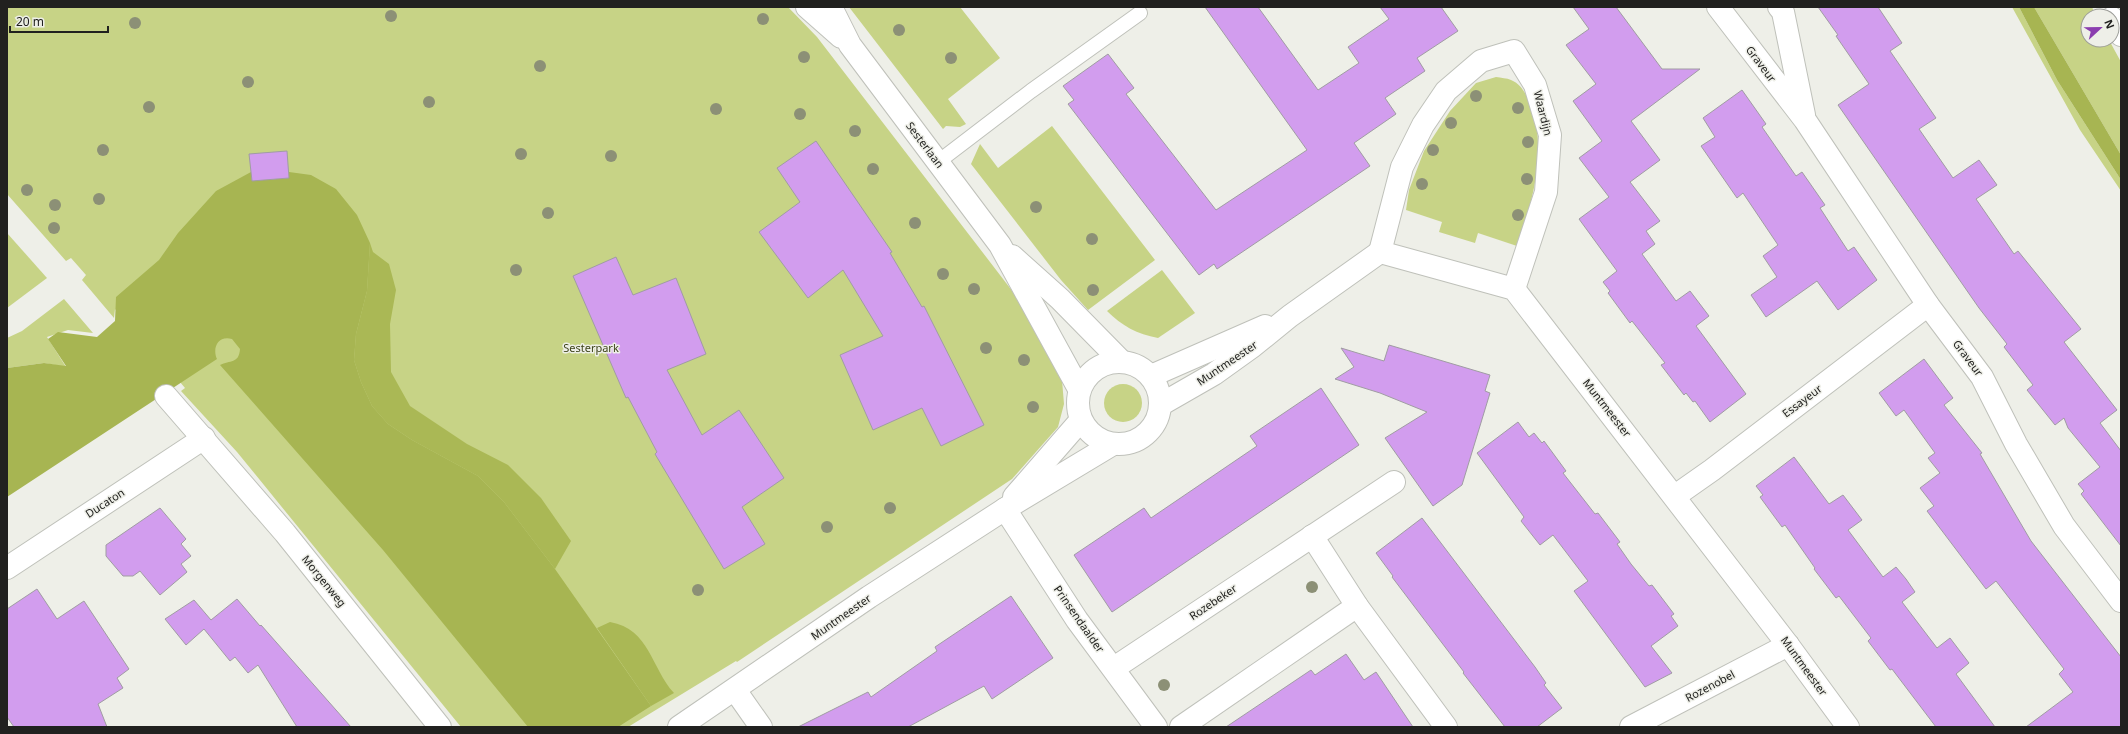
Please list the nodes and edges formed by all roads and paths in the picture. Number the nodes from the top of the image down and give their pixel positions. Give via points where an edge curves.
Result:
1 (807, 7) edge
2 (830, 7) edge
3 (1718, 7) edge
4 (1779, 7) edge
5 (1140, 13) dead end
6 (850, 45) junction
7 (1805, 120) junction
8 (938, 162) junction
9 (1000, 245) junction
10 (1380, 252) junction
11 (1514, 289) junction
12 (1928, 305) junction
13 (1290, 316) junction
14 (1121, 361) junction
15 (1151, 376) junction
16 (1079, 389) junction
17 (166, 396) dead end
18 (1160, 405) junction
19 (1081, 420) junction
20 (204, 438) junction
21 (1113, 444) junction
22 (1394, 482) dead end
23 (1675, 496) junction
24 (1005, 509) junction
25 (1312, 536) junction
26 (7, 568) edge
27 (2121, 601) edge
28 (1357, 606) junction
29 (1788, 645) junction
30 (1114, 668) junction
31 (735, 690) junction
32 (440, 727) edge
33 (679, 727) edge
34 (761, 727) edge
35 (1156, 727) edge
36 (1181, 727) edge
37 (1446, 727) edge
38 (1632, 727) edge
39 (1848, 727) edge

1 - 6 street, Sesterlaan
2 - 6 street, Sesterlaan
3 - 7 street, Graveur
4 - 7 street, Graveur via 1783,12
5 - 8 lane
6 - 8 street, Sesterlaan
7 - 12 street, Graveur
8 - 9 street, Sesterlaan
9 - 14 street, Sesterlaan
9 - 16 street, Sesterlaan
10 - 11 street
10 - 11 street, Waardijn via 1402,167 1427,119 1446,91 1481,62 1514,51 1535,85 1550,135 1546,192
10 - 13 street, Muntmeester
11 - 23 street, Muntmeester
12 - 23 street, Essayeur
12 - 27 street, Graveur via 1982,377 2016,444 2064,526
13 - 15 street, Muntmeester
13 - 18 street, Muntmeester via 1214,374
14 - 15 street via 1132,363
14 - 16 street via 1095,368
15 - 18 street via 1158,390
16 - 19 street via 1077,405
17 - 20 street, Morgenweg
18 - 21 street via 1157,419 1150,430 1139,439 1126,444
19 - 21 street via 1094,436
19 - 24 street, Muntmeester via 1027,480
20 - 26 street, Ducaton
20 - 32 street, Morgenweg via 285,533
21 - 24 street, Muntmeester
22 - 25 street, Rozebeker
23 - 29 street, Muntmeester
24 - 30 street, Prinsendaalder via 1077,620
24 - 31 street, Muntmeester via 869,597
25 - 28 street
25 - 30 street, Rozebeker
28 - 36 street
28 - 37 street
29 - 38 street, Rozenobel
29 - 39 street, Muntmeester
30 - 35 street, Prinsendaalder
31 - 33 street, Muntmeester
31 - 34 street

